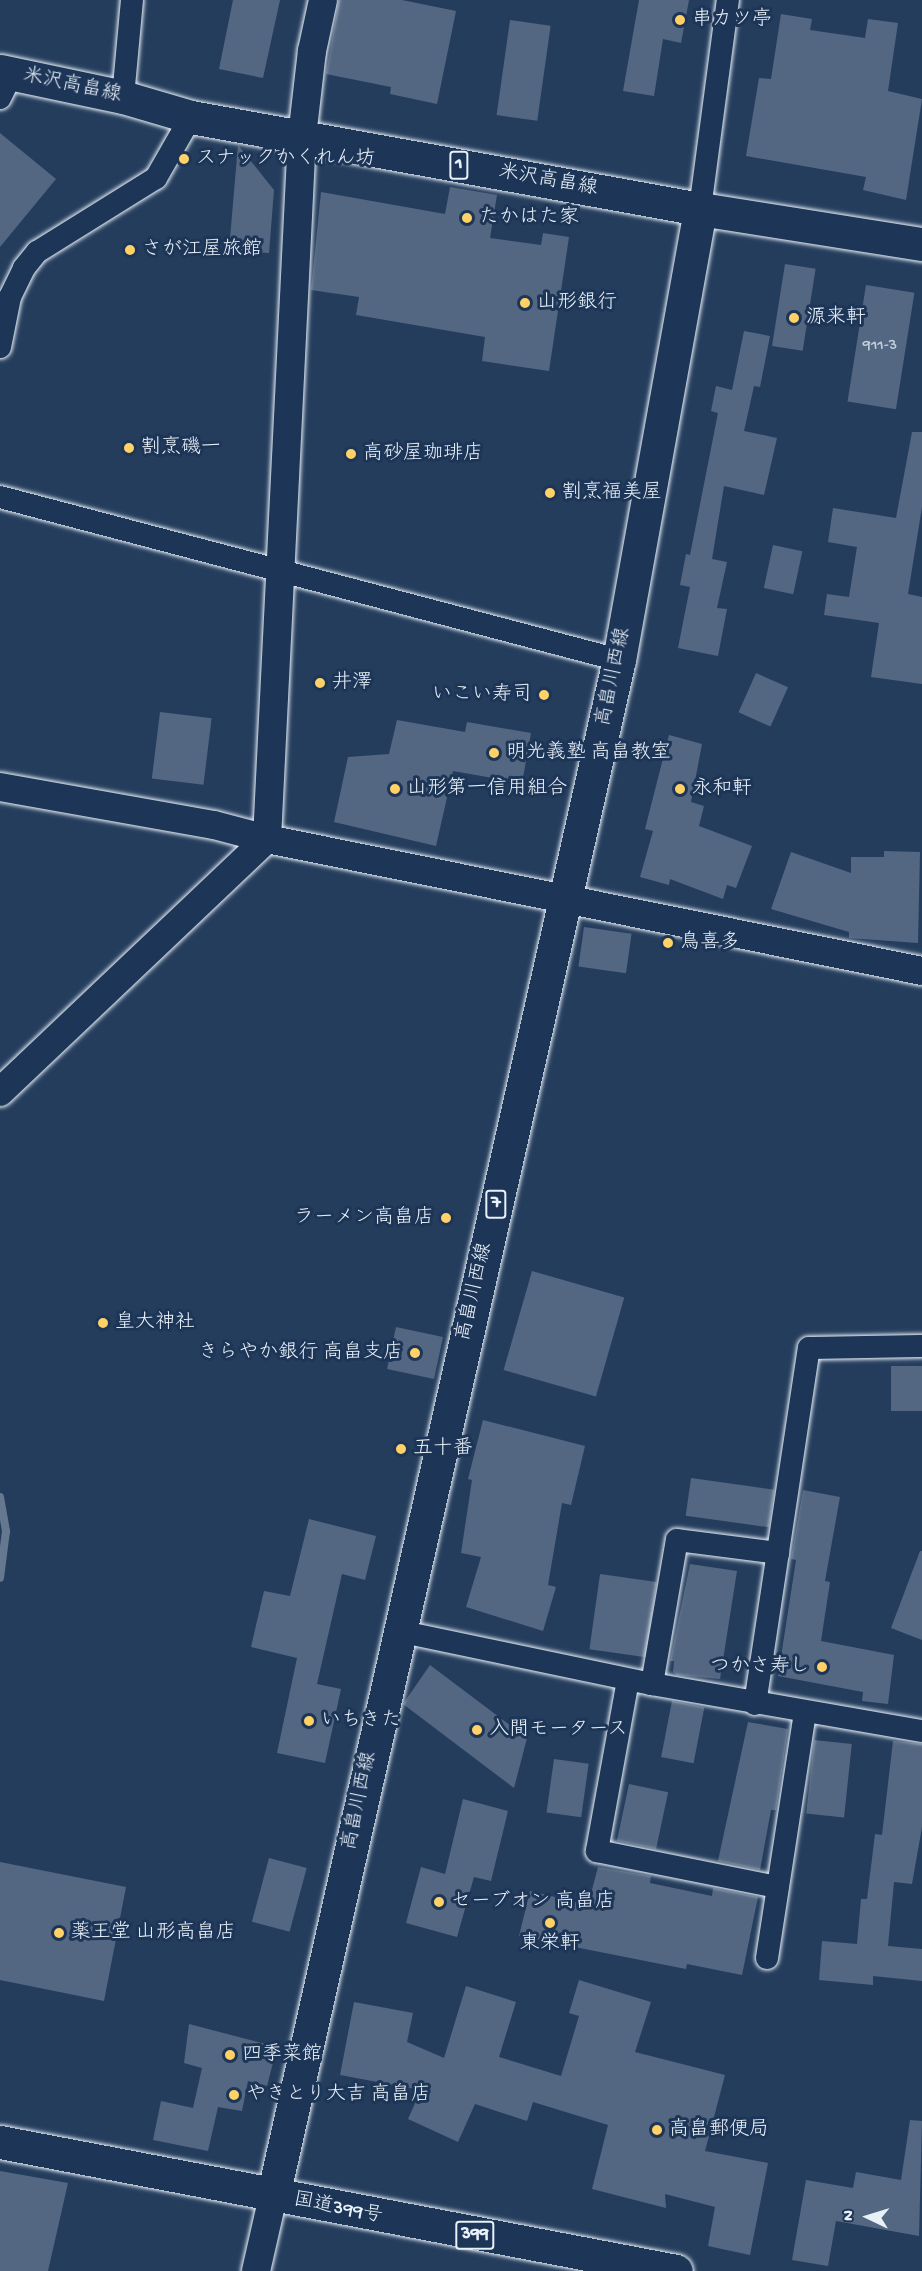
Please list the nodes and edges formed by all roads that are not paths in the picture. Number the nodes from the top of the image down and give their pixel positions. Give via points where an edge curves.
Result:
1 (132, 0) edge
2 (323, 0) edge
3 (728, 0) edge
4 (4, 81) edge
5 (123, 97) junction
6 (191, 117) junction
7 (302, 137) junction
8 (700, 209) junction
9 (922, 244) edge
10 (0, 347) edge
11 (0, 497) edge
12 (282, 570) junction
13 (619, 660) junction
14 (0, 787) edge
15 (267, 839) junction
16 (566, 897) junction
17 (922, 971) edge
18 (0, 1092) edge
19 (922, 1346) edge
20 (778, 1553) junction
21 (398, 1630) junction
22 (628, 1680) junction
23 (652, 1684) junction
24 (755, 1704) junction
25 (805, 1713) junction
26 (922, 1731) edge
27 (777, 1887) junction
28 (767, 1958) dead end
29 (0, 2142) edge
30 (273, 2196) junction
31 (256, 2271) edge
32 (676, 2271) edge

1 - 5 street
2 - 7 street via 312,51
3 - 8 street
4 - 5 main road, 米沢高畠線 / 1
5 - 6 main road, 米沢高畠線 / 1
6 - 7 main road, 米沢高畠線 / 1
6 - 10 street via 156,178 38,252 24,268 10,297
7 - 8 main road, 米沢高畠線 / 1
7 - 12 street
8 - 9 main road, 米沢高畠線 / 1
8 - 13 main road, 高畠川西線 / 7
11 - 12 street
12 - 13 street
12 - 15 street
13 - 16 main road, 高畠川西線 / 7
14 - 15 street via 214,825
15 - 16 street
15 - 18 street
16 - 17 street
16 - 21 main road, 高畠川西線 / 7
19 - 20 street via 809,1348
20 - 23 street via 677,1540
20 - 24 street
21 - 22 street
21 - 30 main road, 高畠川西線 / 7
22 - 23 street
22 - 27 street via 597,1851
23 - 24 street
24 - 25 street
25 - 26 street
25 - 27 street
27 - 28 street
29 - 30 main road, 国道399号 / 399
30 - 31 street
30 - 32 main road, 国道399号 / 399

